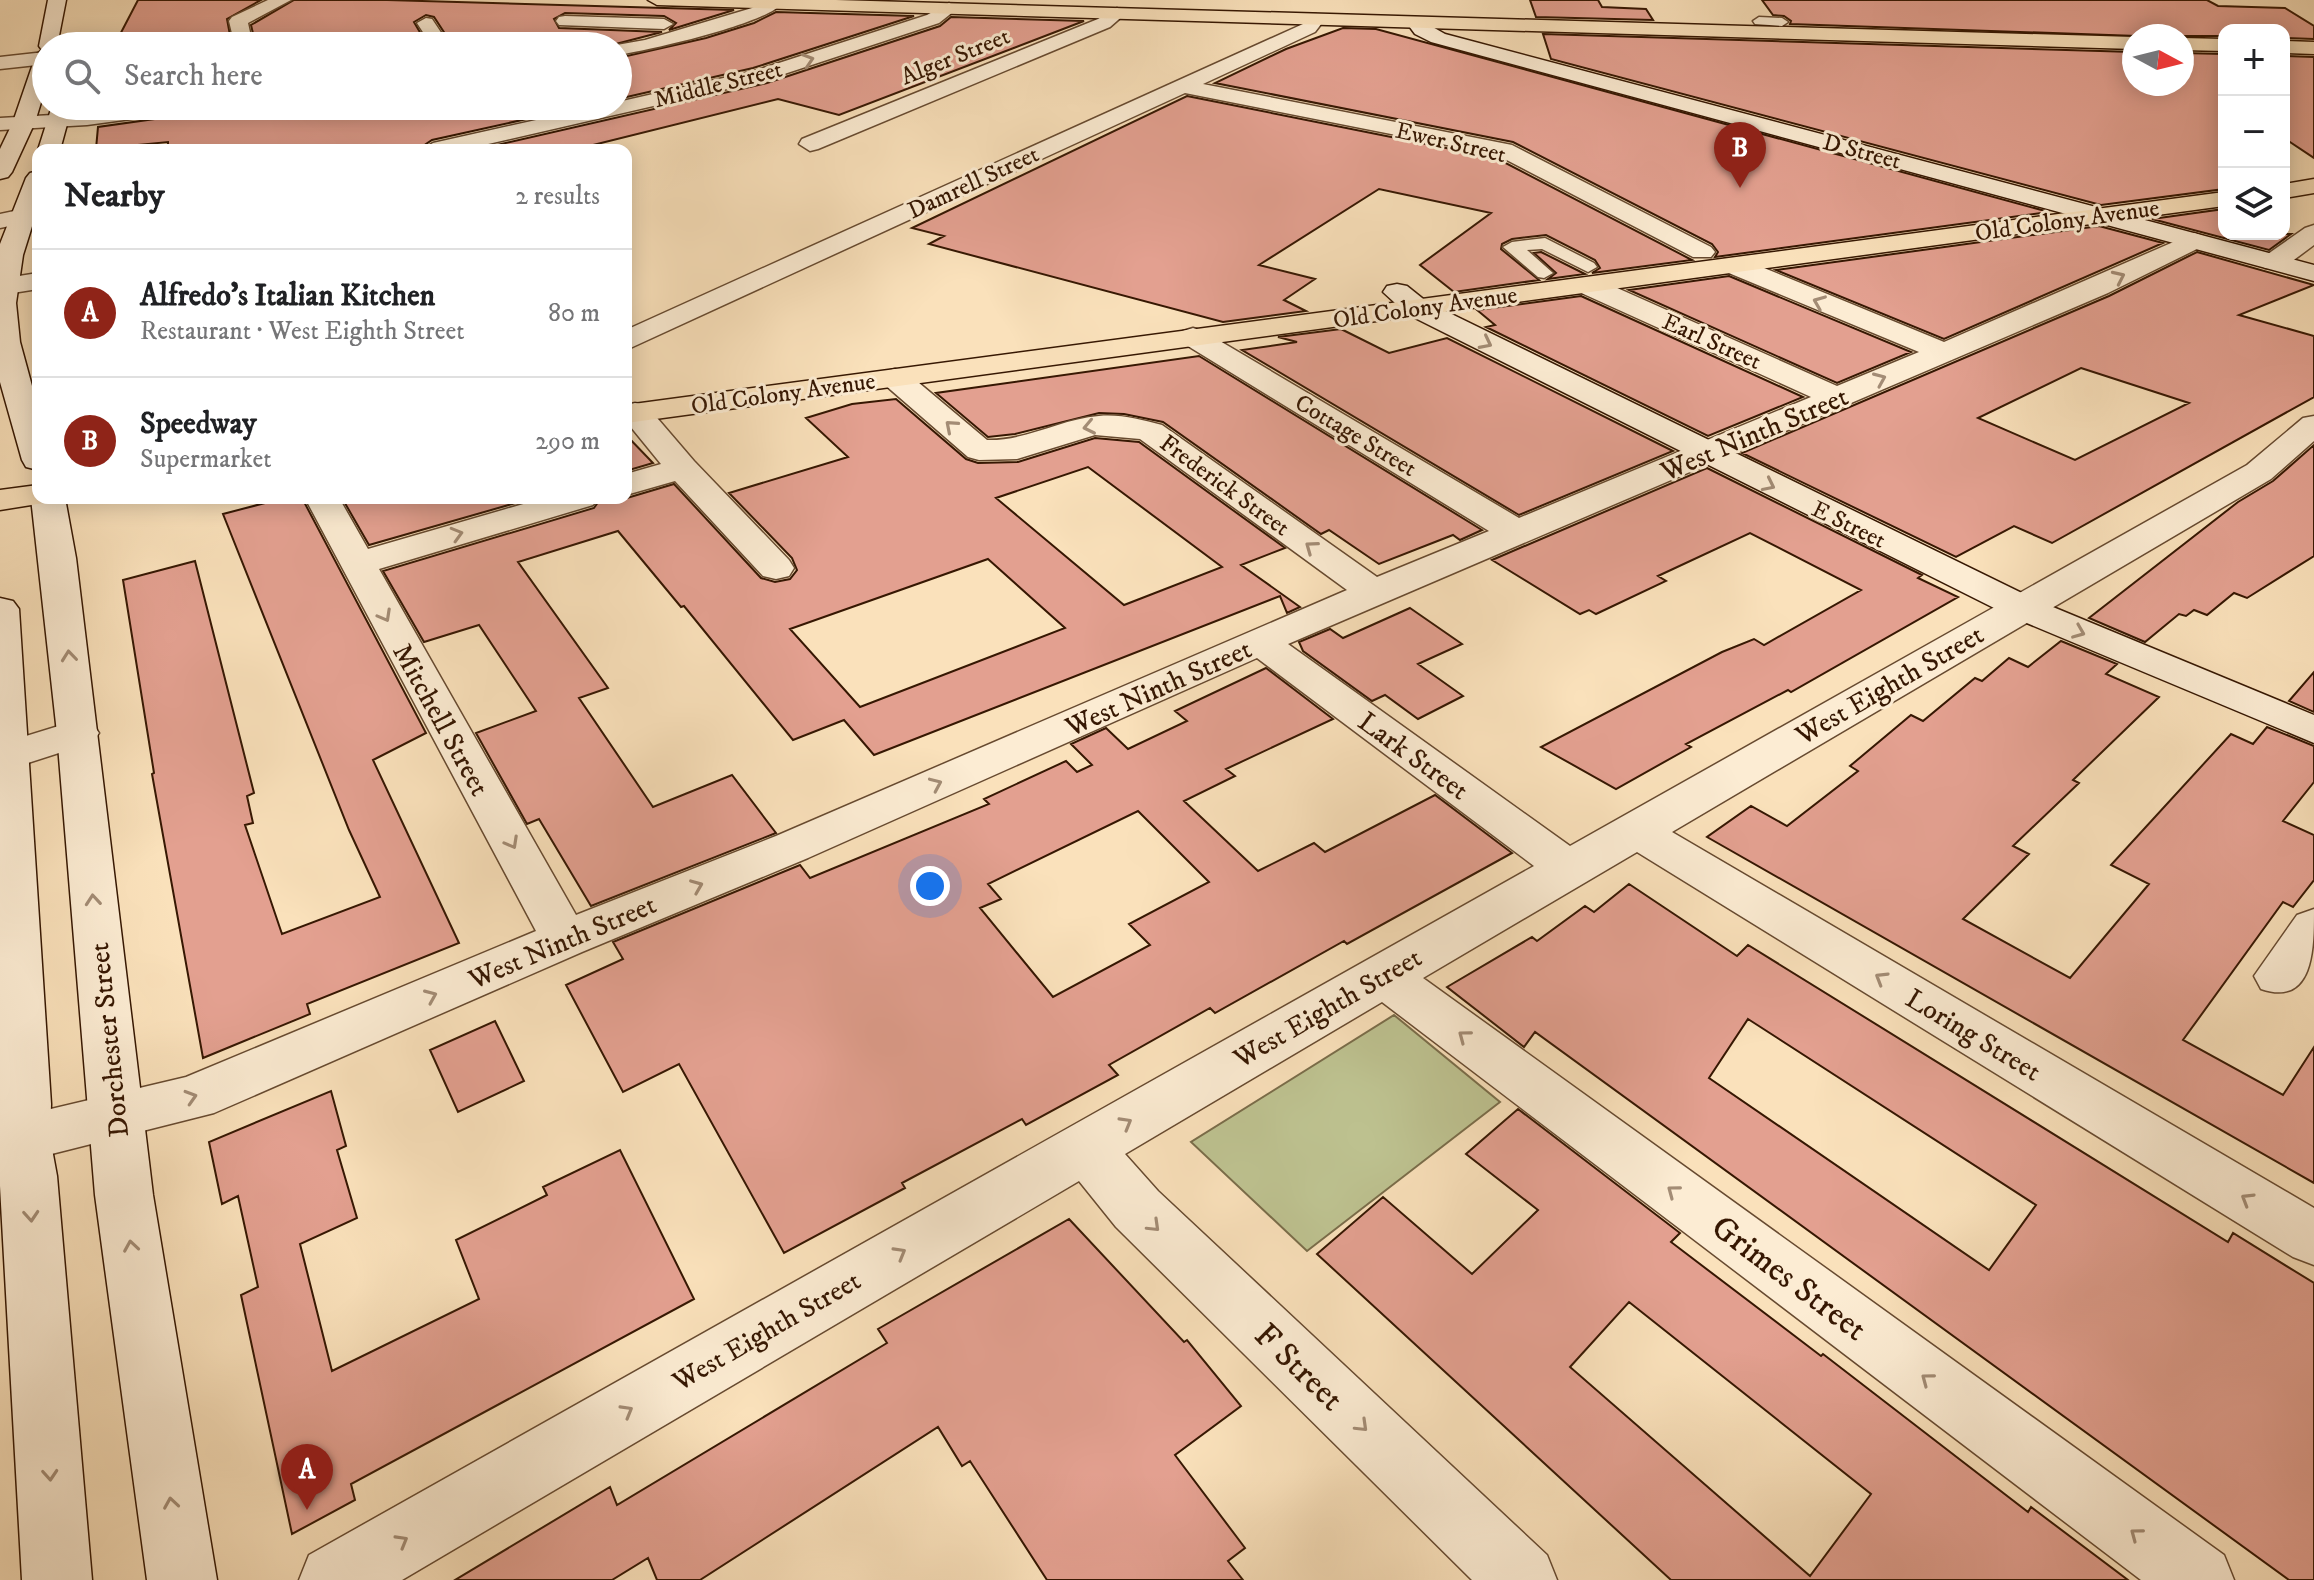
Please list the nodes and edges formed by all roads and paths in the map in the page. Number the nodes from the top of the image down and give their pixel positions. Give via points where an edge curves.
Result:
1 (57, 0) edge
2 (282, 0) edge
3 (657, 0) edge
4 (774, 3) junction
5 (949, 8) junction
6 (1110, 9) edge
7 (1316, 19) junction
8 (565, 21) dead end
9 (1759, 21) dead end
10 (1415, 22) junction
11 (1782, 22) dead end
12 (426, 23) dead end
13 (714, 24) junction
14 (51, 32) edge
15 (241, 32) edge
16 (432, 32) edge
17 (2122, 43) edge
18 (2194, 44) edge
19 (2218, 45) edge
20 (632, 47) edge
21 (2290, 47) edge
22 (2314, 48) edge
23 (632, 51) edge
24 (32, 58) edge
25 (0, 63) edge
26 (653, 64) dead end
27 (1182, 86) junction
28 (632, 105) edge
29 (32, 120) edge
30 (44, 120) edge
31 (46, 120) edge
32 (565, 120) edge
33 (0, 124) edge
34 (508, 133) junction
35 (48, 144) edge
36 (459, 144) edge
37 (533, 144) edge
38 (810, 144) dead end
39 (2314, 170) edge
40 (0, 172) edge
41 (2290, 173) edge
42 (2218, 182) edge
43 (2314, 186) edge
44 (32, 189) edge
45 (2290, 190) edge
46 (2218, 200) edge
47 (2055, 204) junction
48 (2101, 216) junction
49 (16, 218) edge
50 (2314, 233) edge
51 (2194, 241) junction
52 (1702, 252) junction
53 (2274, 262) junction
54 (1733, 265) junction
55 (1544, 273) junction
56 (2314, 273) edge
57 (1588, 276) junction
58 (32, 284) edge
59 (2, 296) edge
60 (1407, 300) junction
61 (1193, 337) junction
62 (632, 338) edge
63 (1944, 352) junction
64 (8, 377) edge
65 (895, 378) junction
66 (1837, 397) junction
67 (632, 407) edge
68 (632, 407) edge
69 (632, 410) edge
70 (2314, 425) edge
71 (32, 443) edge
72 (1706, 454) junction
73 (682, 468) junction
74 (32, 472) edge
75 (0, 475) edge
76 (632, 483) edge
77 (32, 496) edge
78 (0, 500) edge
79 (49, 504) edge
80 (325, 504) edge
81 (561, 504) edge
82 (1518, 533) junction
83 (356, 564) junction
84 (776, 568) dead end
85 (1374, 592) junction
86 (2023, 608) junction
87 (0, 609) edge
88 (1260, 642) junction
89 (2314, 730) edge
90 (78, 733) junction
91 (4, 757) edge
92 (1634, 830) junction
93 (1568, 868) junction
94 (2314, 927) edge
95 (565, 939) junction
96 (1382, 975) junction
97 (2279, 976) dead end
98 (116, 1117) junction
99 (11, 1141) edge
100 (1084, 1147) junction
101 (2314, 1239) edge
102 (57, 1580) edge
103 (182, 1580) edge
104 (334, 1580) edge
105 (1522, 1580) edge
106 (2199, 1580) edge

1 - 14 street
2 - 15 street via 238,21
3 - 4 main road
4 - 5 main road
4 - 13 street
5 - 6 main road
28 -> 5 street, Middle Street via 759,76 933,19
6 - 7 main road
6 - 38 street, Alger Street via 1111,20
7 - 10 main road
7 - 27 street, Damrell Street via 1309,28
8 - 13 street
9 - 11 lane
10 - 17 main road
10 - 47 street, D Street via 1438,38
12 - 16 street
13 - 20 street
18 - 19 main road
21 - 22 main road
23 - 26 street
24 - 25 street
27 - 52 street, Ewer Street via 1504,150
27 - 62 street, Damrell Street
29 - 33 street
30 - 40 street
31 - 35 street
34 -> 32 street, Middle Street
34 - 36 street, Middle Street
34 - 37 street
39 - 41 main road
42 - 47 main road, Old Colony Avenue
43 - 45 main road
44 - 49 street
46 - 48 main road, Old Colony Avenue
47 - 48 street, D Street
47 - 52 main road, Old Colony Avenue
48 - 51 street, D Street
48 - 54 main road, Old Colony Avenue
49 - 59 street
50 - 53 street
51 - 53 street, D Street
63 -> 51 street, West Ninth Street
52 - 57 main road, Old Colony Avenue
53 - 56 street, D Street
54 - 57 main road, Old Colony Avenue
63 -> 54 street
55 - 57 main road, Old Colony Avenue
55 - 57 lane via 1512,247 1551,244
55 - 60 main road, Old Colony Avenue
57 - 60 main road, Old Colony Avenue
57 - 66 street, Earl Street
58 - 59 street
59 - 64 street
60 - 61 main road, Old Colony Avenue
60 - 67 main road, Old Colony Avenue
60 -> 72 street, E Street
61 - 65 main road, Old Colony Avenue
61 - 82 street, Cottage Street
66 -> 63 street, West Ninth Street
64 - 71 street
65 - 68 main road, Old Colony Avenue
85 -> 65 street, Frederick Street via 1151,432 1123,423 1092,424 1016,449 979,450
66 - 72 street, West Ninth Street
69 - 73 street
70 - 86 street, West Eighth Street via 2259,472
72 - 82 street, West Ninth Street
72 -> 86 street, E Street
73 - 76 street
73 - 84 street
74 - 75 main road
77 - 78 main road
90 -> 79 street, Dorchester Street
80 - 83 street, Mitchell Street
83 -> 81 street
82 - 85 street, West Ninth Street
83 -> 95 street, Mitchell Street
85 - 88 street, West Ninth Street
86 -> 89 street, E Street
86 - 92 street, West Eighth Street
87 - 91 street
88 - 93 street, Lark Street
95 -> 88 street, West Ninth Street via 792,847
90 - 91 street
98 -> 90 street, Dorchester Street
91 - 99 street via 24,1104
92 - 93 street, West Eighth Street
101 -> 92 street, Loring Street
93 - 96 street, West Eighth Street
94 - 97 street
98 -> 95 street, West Ninth Street via 195,1097
100 -> 96 street, West Eighth Street
106 -> 96 street, Grimes Street
98 - 99 street, West Ninth Street
103 -> 98 street, Dorchester Street
99 -> 102 street via 28,1176
104 -> 100 street, West Eighth Street
100 -> 105 street, F Street via 1137,1209

